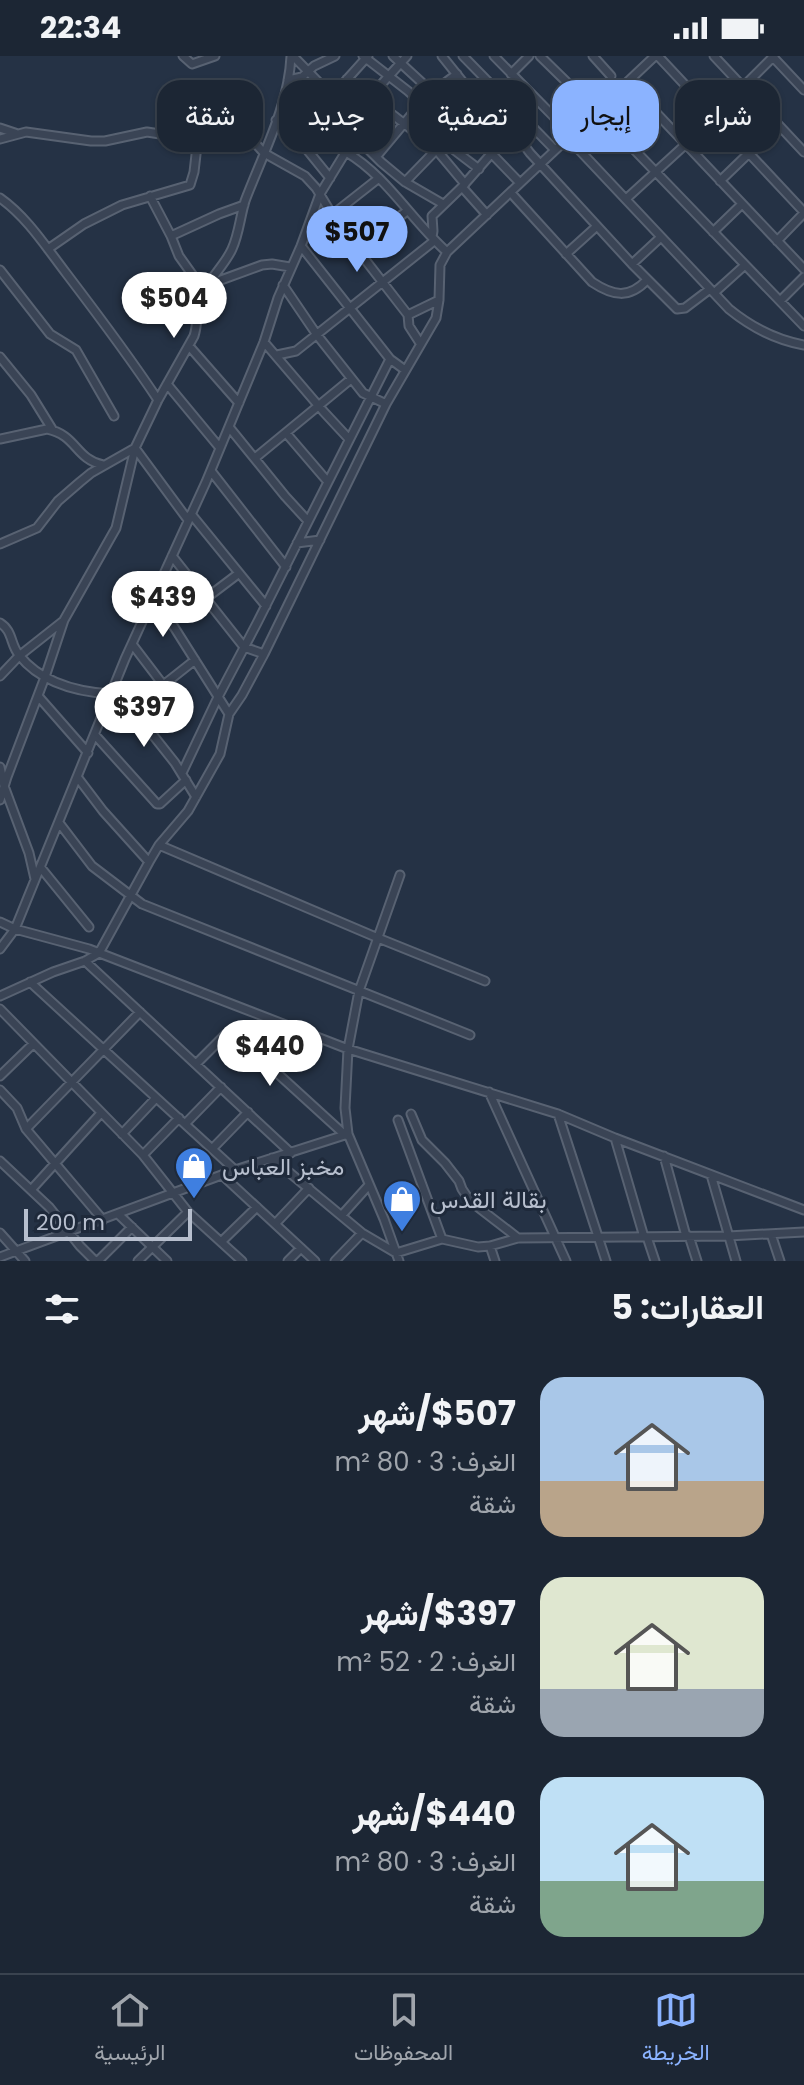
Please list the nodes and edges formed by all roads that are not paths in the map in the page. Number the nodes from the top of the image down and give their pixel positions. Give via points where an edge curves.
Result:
1 (183, 56) edge
2 (215, 56) edge
3 (335, 56) edge
4 (393, 56) edge
5 (442, 56) edge
6 (463, 56) edge
7 (494, 56) edge
8 (529, 56) edge
9 (540, 56) edge
10 (593, 56) edge
11 (657, 56) edge
12 (714, 56) edge
13 (773, 56) edge
14 (295, 57) edge
15 (365, 57) edge
16 (404, 59) edge
17 (308, 71) junction
18 (457, 74) junction
19 (511, 74) junction
20 (390, 76) junction
21 (611, 76) dead end
22 (347, 79) edge
23 (288, 80) joint
24 (317, 80) edge
25 (386, 80) edge
26 (422, 80) edge
27 (449, 80) edge
28 (462, 80) edge
29 (486, 80) edge
30 (565, 80) edge
31 (629, 80) edge
32 (680, 80) edge
33 (737, 80) edge
34 (749, 80) edge
35 (804, 90) edge
36 (409, 93) edge
37 (279, 110) edge
38 (393, 115) edge
39 (552, 115) edge
40 (659, 116) edge
41 (409, 117) edge
42 (276, 120) junction
43 (279, 123) edge
44 (404, 123) junction
45 (409, 127) edge
46 (780, 127) edge
47 (0, 128) edge
48 (536, 131) edge
49 (675, 132) edge
50 (157, 133) edge
51 (17, 134) junction
52 (0, 139) edge
53 (802, 146) edge
54 (552, 147) edge
55 (196, 152) edge
56 (309, 152) edge
57 (346, 152) joint
58 (371, 152) edge
59 (435, 152) edge
60 (438, 152) edge
61 (457, 152) edge
62 (493, 152) edge
63 (531, 152) edge
64 (553, 152) edge
65 (581, 152) edge
66 (637, 152) edge
67 (677, 152) edge
68 (693, 152) edge
69 (264, 153) junction
70 (748, 153) joint
71 (491, 154) junction
72 (376, 157) junction
73 (541, 164) junction
74 (479, 169) junction
75 (656, 171) junction
76 (330, 178) junction
77 (379, 178) junction
78 (720, 181) junction
79 (405, 182) junction
80 (520, 183) junction
81 (464, 186) junction
82 (511, 193) junction
83 (320, 194) junction
84 (150, 196) junction
85 (0, 198) edge
86 (626, 199) junction
87 (443, 204) junction
88 (742, 204) junction
89 (244, 205) junction
90 (803, 210) edge
91 (407, 211) junction
92 (332, 215) junction
93 (487, 215) junction
94 (597, 226) junction
95 (713, 232) junction
96 (171, 236) junction
97 (661, 237) junction
98 (433, 239) junction
99 (777, 241) junction
100 (301, 246) junction
101 (48, 249) junction
102 (357, 249) junction
103 (447, 252) junction
104 (566, 254) junction
105 (632, 264) junction
106 (745, 265) junction
107 (290, 267) junction
108 (804, 269) edge
109 (0, 270) edge
110 (804, 277) edge
111 (647, 280) junction
112 (382, 282) junction
113 (283, 285) junction
114 (207, 287) junction
115 (712, 291) junction
116 (439, 300) junction
117 (780, 301) junction
118 (349, 309) junction
119 (408, 315) junction
120 (804, 326) edge
121 (317, 335) junction
122 (264, 342) junction
123 (420, 343) junction
124 (804, 345) edge
125 (189, 346) junction
126 (277, 355) junction
127 (0, 357) edge
128 (390, 359) junction
129 (405, 370) junction
130 (351, 379) junction
131 (167, 384) junction
132 (369, 398) junction
133 (158, 400) junction
134 (239, 403) junction
135 (386, 404) junction
136 (319, 406) junction
137 (114, 416) dead end
138 (229, 427) junction
139 (52, 429) junction
140 (286, 433) junction
141 (0, 439) edge
142 (349, 439) junction
143 (135, 448) junction
144 (220, 448) junction
145 (255, 458) junction
146 (105, 465) junction
147 (211, 471) junction
148 (328, 482) junction
149 (190, 517) junction
150 (307, 520) junction
151 (320, 540) junction
152 (297, 543) junction
153 (0, 544) edge
154 (172, 556) junction
155 (286, 567) junction
156 (238, 574) junction
157 (205, 599) junction
158 (152, 602) junction
159 (266, 606) junction
160 (64, 620) junction
161 (0, 623) edge
162 (132, 644) junction
163 (244, 647) junction
164 (264, 654) junction
165 (19, 656) junction
166 (195, 660) junction
167 (0, 676) edge
168 (45, 677) junction
169 (164, 686) junction
170 (113, 690) junction
171 (38, 696) junction
172 (218, 697) junction
173 (133, 709) junction
174 (229, 714) junction
175 (95, 735) junction
176 (88, 753) junction
177 (0, 767) edge
178 (184, 776) junction
179 (78, 778) junction
180 (4, 786) junction
181 (196, 797) junction
182 (0, 800) edge
183 (60, 824) junction
184 (159, 845) junction
185 (149, 862) junction
186 (41, 868) junction
187 (400, 875) dead end
188 (35, 881) junction
189 (130, 896) junction
190 (0, 922) edge
191 (89, 927) dead end
192 (15, 929) junction
193 (378, 938) junction
194 (0, 949) edge
195 (99, 953) junction
196 (85, 961) junction
197 (485, 981) dead end
198 (30, 982) junction
199 (359, 991) junction
200 (0, 996) edge
201 (0, 1009) edge
202 (140, 1012) junction
203 (470, 1035) dead end
204 (33, 1044) junction
205 (104, 1048) junction
206 (348, 1049) junction
207 (196, 1064) junction
208 (0, 1076) edge
209 (70, 1081) junction
210 (221, 1087) junction
211 (0, 1090) edge
212 (489, 1092) junction
213 (156, 1098) junction
214 (248, 1112) junction
215 (101, 1113) junction
216 (411, 1114) dead end
217 (558, 1114) junction
218 (398, 1120) dead end
219 (182, 1121) junction
220 (26, 1129) junction
221 (122, 1134) junction
222 (347, 1134) junction
223 (615, 1138) junction
224 (213, 1148) junction
225 (291, 1153) junction
226 (143, 1155) junction
227 (664, 1156) junction
228 (272, 1158) junction
229 (0, 1161) edge
230 (56, 1163) junction
231 (235, 1170) junction
232 (222, 1175) junction
233 (711, 1175) junction
234 (369, 1185) junction
235 (309, 1188) junction
236 (31, 1190) junction
237 (173, 1194) junction
238 (257, 1207) junction
239 (804, 1210) edge
240 (188, 1212) junction
241 (118, 1214) junction
242 (342, 1215) junction
243 (103, 1220) junction
244 (275, 1224) junction
245 (132, 1227) junction
246 (69, 1231) junction
247 (804, 1232) edge
248 (0, 1233) edge
249 (362, 1233) junction
250 (771, 1234) junction
251 (688, 1236) junction
252 (728, 1236) junction
253 (645, 1237) junction
254 (518, 1238) junction
255 (556, 1238) junction
256 (597, 1238) junction
257 (442, 1239) junction
258 (221, 1242) junction
259 (490, 1246) junction
260 (152, 1247) junction
261 (301, 1248) junction
262 (16, 1251) junction
263 (233, 1252) junction
264 (0, 1257) edge
265 (397, 1257) edge
266 (25, 1261) edge
267 (97, 1261) edge
268 (138, 1261) edge
269 (167, 1261) edge
270 (224, 1261) edge
271 (242, 1261) edge
272 (288, 1261) edge
273 (315, 1261) edge
274 (335, 1261) edge
275 (495, 1261) edge
276 (566, 1261) edge
277 (606, 1261) edge
278 (655, 1261) edge
279 (697, 1261) edge
280 (736, 1261) edge
281 (780, 1261) edge

1 - 2 street via 192,64
3 - 17 street
4 - 16 street
5 - 18 street
6 - 29 street
7 - 19 street
8 - 19 street
9 - 30 street
10 - 21 street
11 - 31 street
11 - 32 street
12 - 33 street
13 - 34 street
13 - 35 street
14 - 17 street
14 - 23 street
15 - 20 street
15 - 22 street
16 - 20 street
16 - 26 street
17 - 23 street
17 - 24 street
18 - 27 street
18 - 28 street
19 - 39 street
20 - 25 street
20 - 36 street
37 - 42 street
38 - 44 street
40 - 49 street
41 - 44 street
42 - 43 street
42 - 69 street
44 - 45 street
44 - 72 street
46 - 53 street
47 - 51 street
48 - 54 street
50 - 51 street via 105,141
51 - 52 street
55 - 84 street via 190,185
56 - 76 street
57 - 76 street
57 - 77 street
58 - 72 street
59 - 79 street
60 - 81 street
61 - 74 street
62 - 71 street
63 - 73 street
64 - 73 street
65 - 86 street
66 - 75 street
67 - 75 street
68 - 78 street
69 - 83 street via 305,176
69 - 89 street
70 - 78 street
70 - 90 street
71 - 74 street
71 - 80 street
72 - 79 street
73 - 80 street
73 - 94 street
74 - 81 street
75 - 86 street
75 - 95 street
76 - 83 street
77 - 91 street
77 - 92 street
78 - 88 street
79 - 87 street
80 - 82 street
81 - 87 street
81 - 93 street
82 - 93 street
82 - 104 street
83 - 92 street
83 - 100 street
84 - 96 street
84 - 101 street via 84,224
85 - 101 street
86 - 97 street
87 - 98 street via 432,216
88 - 95 street
88 - 99 street
89 - 96 street
89 - 114 street via 228,258
90 - 99 street
91 - 98 street
91 - 102 street
92 - 102 street
93 - 103 street
94 - 104 street
94 - 105 street
95 - 106 street
96 - 114 street via 184,266
97 - 105 street
97 - 115 street
98 - 103 street
98 - 112 street
99 - 108 street
100 - 107 street
100 - 118 street
101 - 133 street
102 - 112 street
103 - 116 street via 440,265
104 - 111 street via 592,282 615,293 636,292
105 - 111 street
106 - 115 street
106 - 117 street
107 - 113 street
107 - 114 street via 262,265
109 - 137 street via 50,334 76,350
110 - 117 street
111 - 115 street via 677,309
112 - 118 street
112 - 119 street
113 - 121 street
113 - 122 street
114 - 125 street
115 - 124 street via 742,319 771,336
116 - 119 street
116 - 123 street via 436,318
117 - 120 street
118 - 121 street
118 - 128 street
119 - 123 street
121 - 126 street via 296,351
121 - 130 street
122 - 126 street
122 - 134 street
123 - 129 street
125 - 131 street
125 - 134 street
126 - 136 street
127 - 139 street
128 - 129 street
128 - 132 street
129 - 135 street
130 - 132 street
130 - 136 street
131 - 133 street
131 - 144 street
132 - 135 street
132 - 142 street
133 - 143 street
134 - 138 street
135 - 151 street
136 - 140 street
136 - 142 street
138 - 144 street
138 - 145 street
139 - 141 street
139 - 146 street via 68,437 88,460
140 - 145 street
140 - 148 street
142 - 148 street
143 - 146 street
143 - 149 street
143 - 160 street via 116,528
144 - 147 street
145 - 150 street
146 - 153 street via 58,501 37,528
147 - 149 street
147 - 155 street
148 - 150 street
149 - 154 street
149 - 156 street
150 - 152 street
151 - 152 street
151 - 164 street
152 - 155 street
154 - 157 street
154 - 158 street
155 - 159 street
156 - 157 street
156 - 159 street
157 - 163 street
158 - 162 street
158 - 166 street
159 - 163 street
160 - 165 street
160 - 168 street
161 - 165 street
162 - 169 street
162 - 170 street
163 - 164 street
163 - 172 street
164 - 174 street
165 - 167 street
165 - 168 street
166 - 169 street
166 - 172 street
168 - 170 street via 81,691
168 - 171 street
169 - 173 street
170 - 173 street
170 - 175 street
171 - 176 street
171 - 180 street
172 - 174 street
172 - 178 street
173 - 178 street
174 - 181 street via 220,754
175 - 176 street
175 - 178 street via 157,804
176 - 179 street
177 - 180 street
178 - 181 street
179 - 183 street
179 - 185 street
180 - 182 street
180 - 188 street
181 - 184 street
183 - 186 street
183 - 189 street via 92,866
184 - 185 street
184 - 193 street
185 - 189 street
186 - 188 street
186 - 191 street
187 - 193 street
188 - 192 street
189 - 195 street
189 - 199 street
190 - 192 street
192 - 194 street
192 - 195 street
193 - 197 street
193 - 199 street
195 - 196 street
195 - 206 street
196 - 198 street
196 - 202 street
198 - 200 street
198 - 205 street
199 - 203 street
199 - 206 street
201 - 204 street
202 - 205 street
202 - 207 street
204 - 208 street
204 - 209 street
205 - 209 street
205 - 213 street
206 - 212 street
206 - 222 street
207 - 210 street
207 - 222 street via 232,1032
209 - 215 street
209 - 220 street
210 - 214 street
210 - 219 street
211 - 220 street via 17,1108
212 - 217 street
212 - 255 street
213 - 219 street
213 - 221 street
214 - 224 street
214 - 225 street
215 - 221 street
215 - 230 street
216 - 254 street via 422,1140 470,1201
217 - 223 street
217 - 256 street
218 - 257 street
219 - 224 street
219 - 226 street
220 - 230 street
221 - 226 street
222 - 225 street
222 - 234 street
223 - 227 street
223 - 253 street
224 - 231 street
225 - 228 street
226 - 237 street
227 - 233 street
227 - 251 street
228 - 231 street
228 - 235 street
229 - 236 street
230 - 236 street
230 - 243 street
231 - 232 street
232 - 237 street
232 - 238 street
233 - 239 street
233 - 252 street
234 - 242 street
234 - 265 street
235 - 242 street
235 - 244 street
236 - 246 street
237 - 240 street
237 - 241 street
238 - 244 street
238 - 258 street
240 - 258 street
240 - 260 street
241 - 243 street
241 - 245 street
242 - 249 street
243 - 246 street
244 - 261 street
245 - 260 street
245 - 267 street
246 - 262 street
246 - 267 street
247 - 250 street
248 - 262 street
249 - 265 street
249 - 274 street
250 - 252 street
250 - 281 street
251 - 252 street
251 - 253 street
251 - 279 street
252 - 280 street
253 - 256 street
253 - 278 street
254 - 255 street
254 - 259 street
255 - 256 street
255 - 276 street
256 - 277 street
257 - 259 street
257 - 265 street
258 - 263 street
259 - 275 street
260 - 268 street
260 - 269 street
261 - 272 street
261 - 273 street
262 - 264 street
262 - 266 street
263 - 270 street
263 - 271 street

